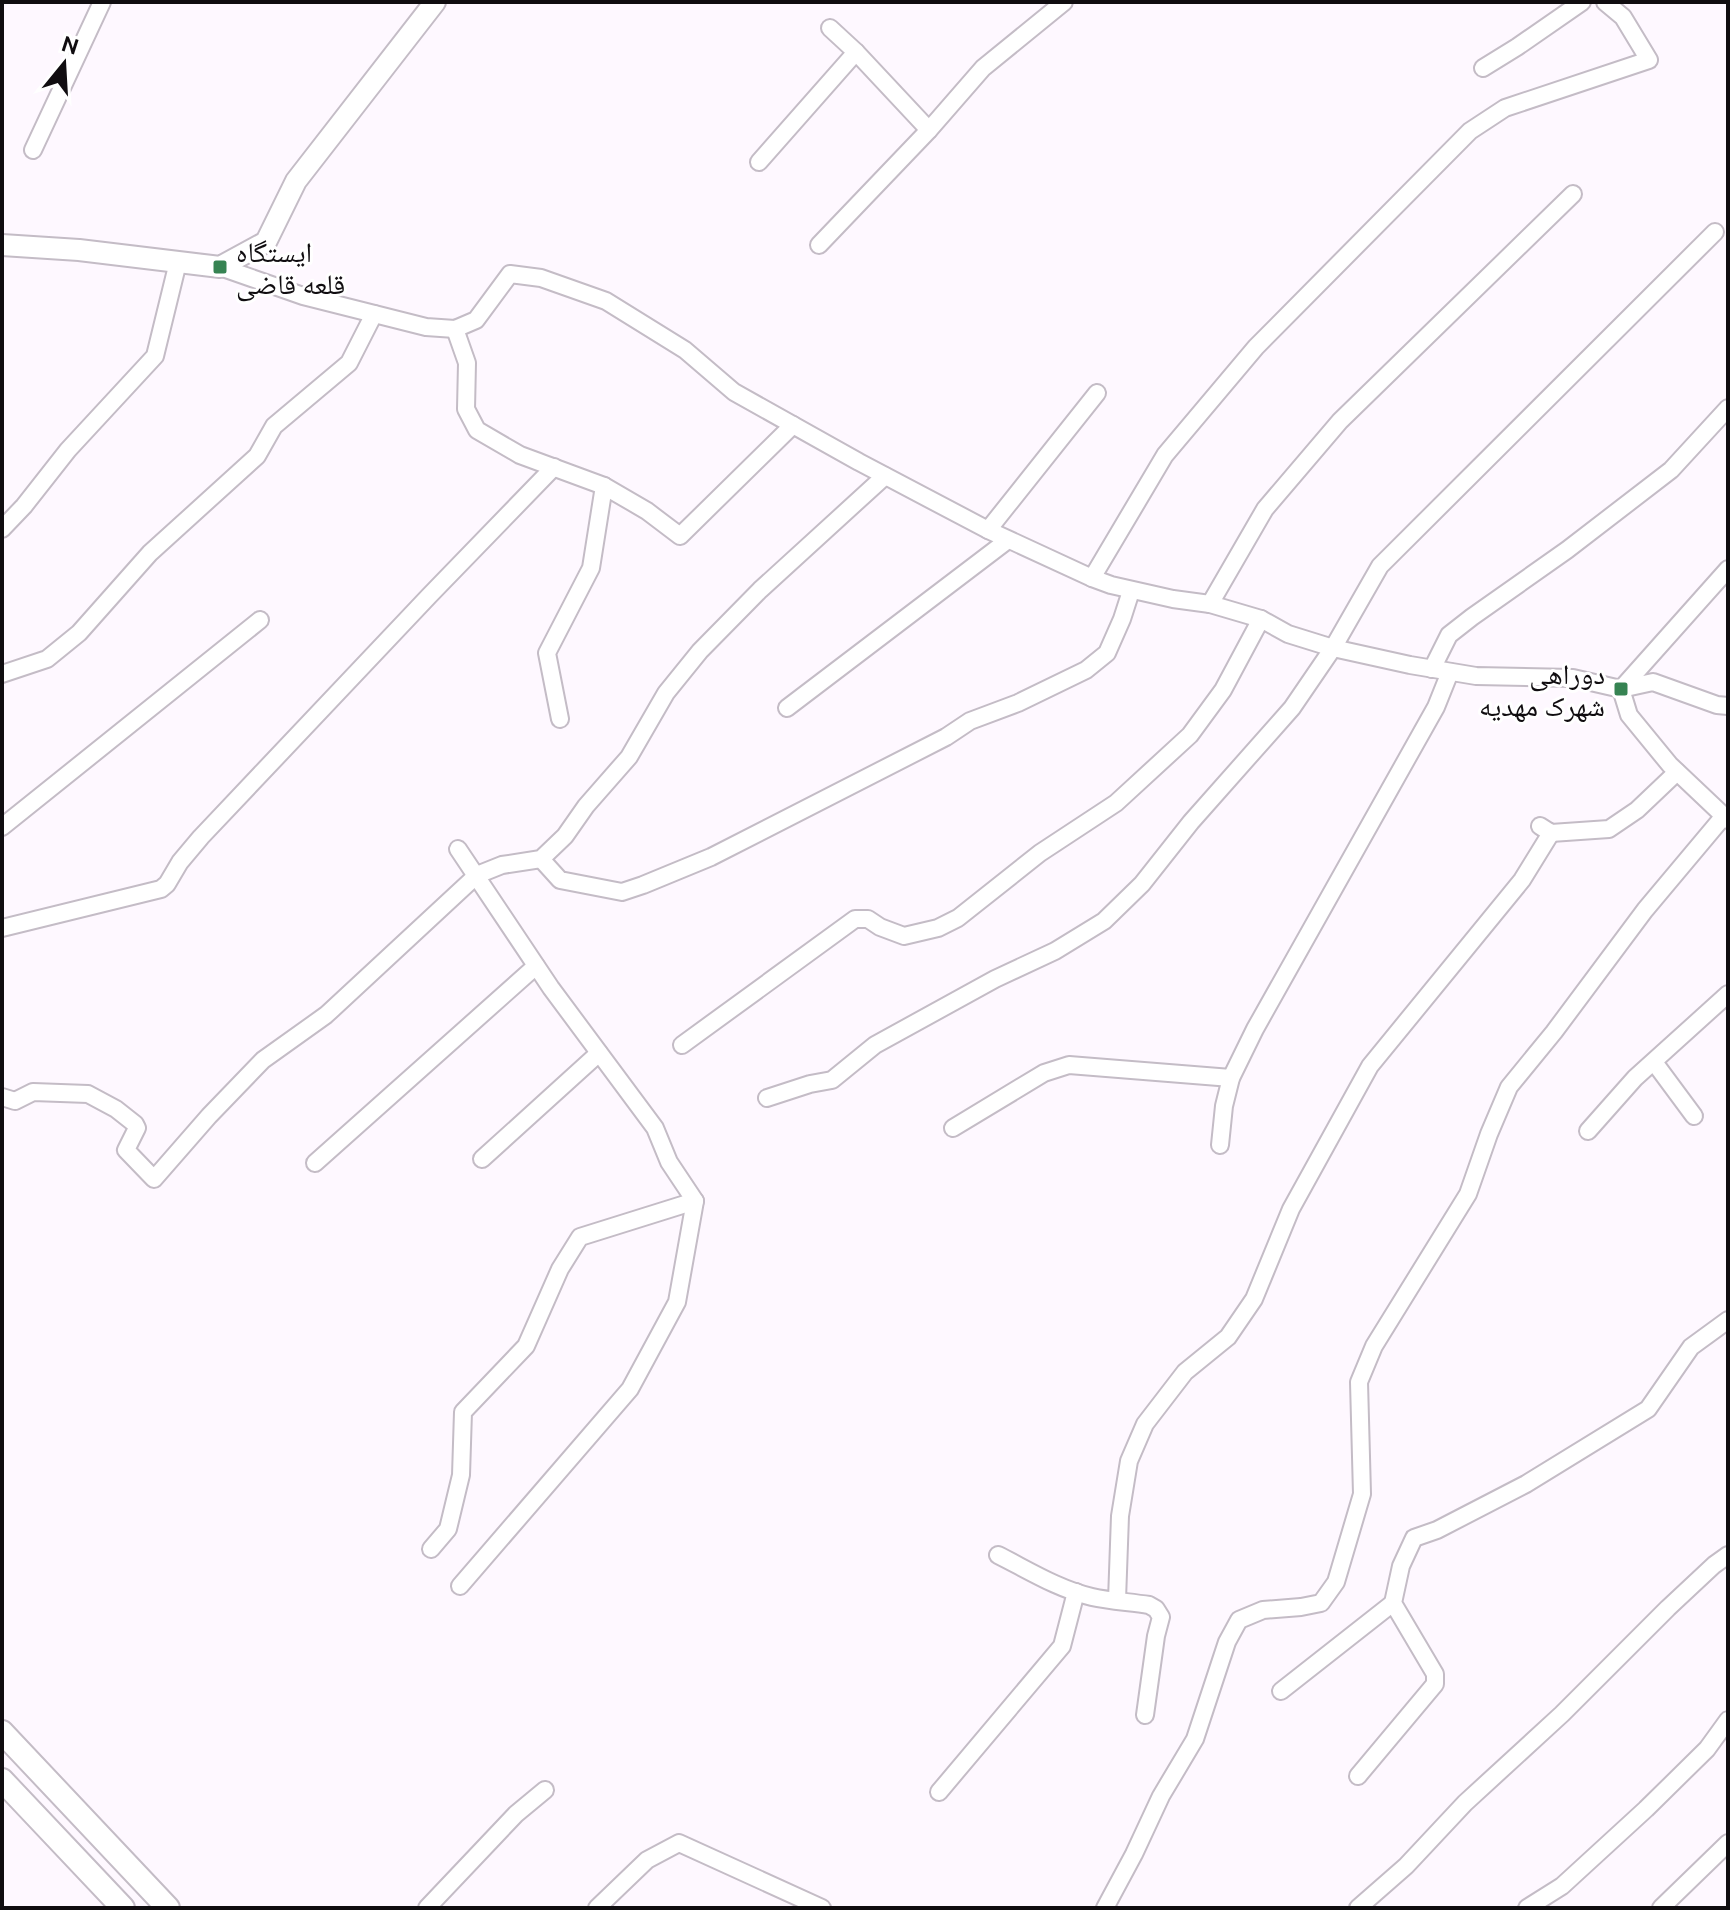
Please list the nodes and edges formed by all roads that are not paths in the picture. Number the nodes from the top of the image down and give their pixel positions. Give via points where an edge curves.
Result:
1 (102, 2) edge
2 (435, 2) edge
3 (1064, 2) edge
4 (1582, 2) edge
5 (1605, 2) edge
6 (830, 28) dead end
7 (856, 52) junction
8 (1483, 68) dead end
9 (929, 130) junction
10 (33, 150) dead end
11 (759, 162) dead end
12 (1573, 194) dead end
13 (1715, 232) dead end
14 (2, 245) edge
15 (819, 245) dead end
16 (178, 262) junction
17 (220, 267) junction
18 (374, 314) junction
19 (455, 329) junction
20 (1097, 393) dead end
21 (1728, 408) edge
22 (793, 425) junction
23 (554, 467) junction
24 (885, 476) junction
25 (604, 486) junction
26 (2, 529) edge
27 (988, 530) junction
28 (1008, 540) junction
29 (1728, 569) edge
30 (1092, 578) junction
31 (1131, 591) junction
32 (1210, 604) junction
33 (1261, 619) junction
34 (260, 620) dead end
35 (1333, 648) junction
36 (1432, 669) junction
37 (1450, 672) junction
38 (2, 674) edge
39 (1621, 689) junction
40 (1728, 706) edge
41 (787, 708) dead end
42 (560, 719) dead end
43 (1677, 772) junction
44 (1726, 819) edge
45 (2, 827) edge
46 (458, 849) dead end
47 (541, 859) junction
48 (477, 875) junction
49 (2, 928) edge
50 (536, 966) junction
51 (1728, 994) edge
52 (682, 1045) dead end
53 (599, 1053) junction
54 (1654, 1062) junction
55 (1231, 1078) junction
56 (2, 1097) edge
57 (767, 1098) dead end
58 (1694, 1116) dead end
59 (953, 1128) dead end
60 (1588, 1131) dead end
61 (1220, 1145) dead end
62 (482, 1159) dead end
63 (315, 1163) dead end
64 (695, 1201) junction
65 (1728, 1320) edge
66 (431, 1549) dead end
67 (998, 1555) dead end
68 (1728, 1555) edge
69 (460, 1586) dead end
70 (1076, 1592) junction
71 (1117, 1600) junction
72 (1393, 1603) junction
73 (1281, 1691) dead end
74 (1145, 1715) dead end
75 (1728, 1720) edge
76 (2, 1732) edge
77 (1358, 1776) dead end
78 (2, 1780) edge
79 (545, 1790) dead end
80 (939, 1792) dead end
81 (1728, 1843) edge
82 (123, 1908) edge
83 (168, 1908) edge
84 (427, 1908) edge
85 (597, 1908) edge
86 (822, 1908) edge
87 (1105, 1908) edge
88 (1358, 1908) edge
89 (1527, 1908) edge
90 (1661, 1908) edge

1 - 10 street
2 - 17 street via 296,181 266,242
3 - 9 street via 983,68
4 - 8 street
5 - 30 street via 1623,17 1649,60 1505,108 1470,131 1256,347 1165,455
6 - 7 street
7 - 9 street
7 - 11 street
9 - 15 street
12 - 32 street via 1340,421 1265,509
13 - 35 street via 1380,566
14 - 16 street
16 - 17 street
16 - 26 street via 155,356
17 - 18 street
18 - 19 street
18 - 38 street via 349,363 274,426 257,456 150,553 79,633 47,659
19 - 22 street via 476,320 510,274 541,278 606,301 685,350 734,392
19 - 23 street via 467,363 466,409 477,430
20 - 27 street
21 - 36 street via 1671,470 1449,635
22 - 24 street
22 - 25 street via 680,536
23 - 25 street
23 - 49 street via 201,837 167,884
24 - 27 street
24 - 47 street via 700,651 666,693 629,757
25 - 42 street via 591,568 547,653
27 - 28 street
28 - 30 street
28 - 41 street
29 - 39 street
30 - 31 street
31 - 32 street
31 - 47 street via 1107,653 1086,670 970,721 711,857 622,892 560,880
32 - 33 street
33 - 35 street
33 - 52 street via 1223,690 1190,735 1116,803 938,928 904,936 868,919 855,919
34 - 45 street
35 - 36 street
35 - 57 street via 1292,708 1142,884 1104,921 875,1045 832,1080
36 - 37 street
37 - 39 street via 1573,678
37 - 55 street via 1436,707
39 - 40 street via 1653,682
39 - 43 street via 1629,715
43 - 44 street
43 - 71 street via 1609,829 1546,830 1522,880 1370,1066 1291,1209 1254,1299 1228,1337 1185,1372 1145,1424 1129,1461 1122,1502
44 - 87 street via 1645,910 1509,1087 1468,1194 1374,1346 1359,1382 1362,1494 1336,1582 1321,1603 1263,1610 1239,1620 1195,1739
46 - 48 street
47 - 48 street
48 - 50 street
48 - 56 street via 326,1015 263,1060 154,1179 126,1150 137,1128 116,1109 88,1094 33,1092 15,1101
50 - 53 street
50 - 63 street
51 - 54 street
53 - 62 street
53 - 64 street via 655,1128 669,1162
54 - 58 street
54 - 60 street
55 - 59 street via 1069,1065 1044,1073
55 - 61 street
64 - 66 street via 580,1237 526,1346 463,1412 461,1475 448,1529
64 - 69 street via 677,1302 630,1389
65 - 72 street via 1691,1347 1648,1409 1526,1484 1414,1538
67 - 70 street
68 - 88 street
70 - 71 street
70 - 80 street via 1062,1646
71 - 74 street via 1149,1605 1161,1617
72 - 73 street
72 - 77 street via 1435,1674 1435,1684
75 - 89 street via 1707,1749 1646,1809 1562,1886
76 - 83 main road
78 - 82 main road
79 - 84 street
81 - 90 street
85 - 86 street via 647,1860 679,1843

